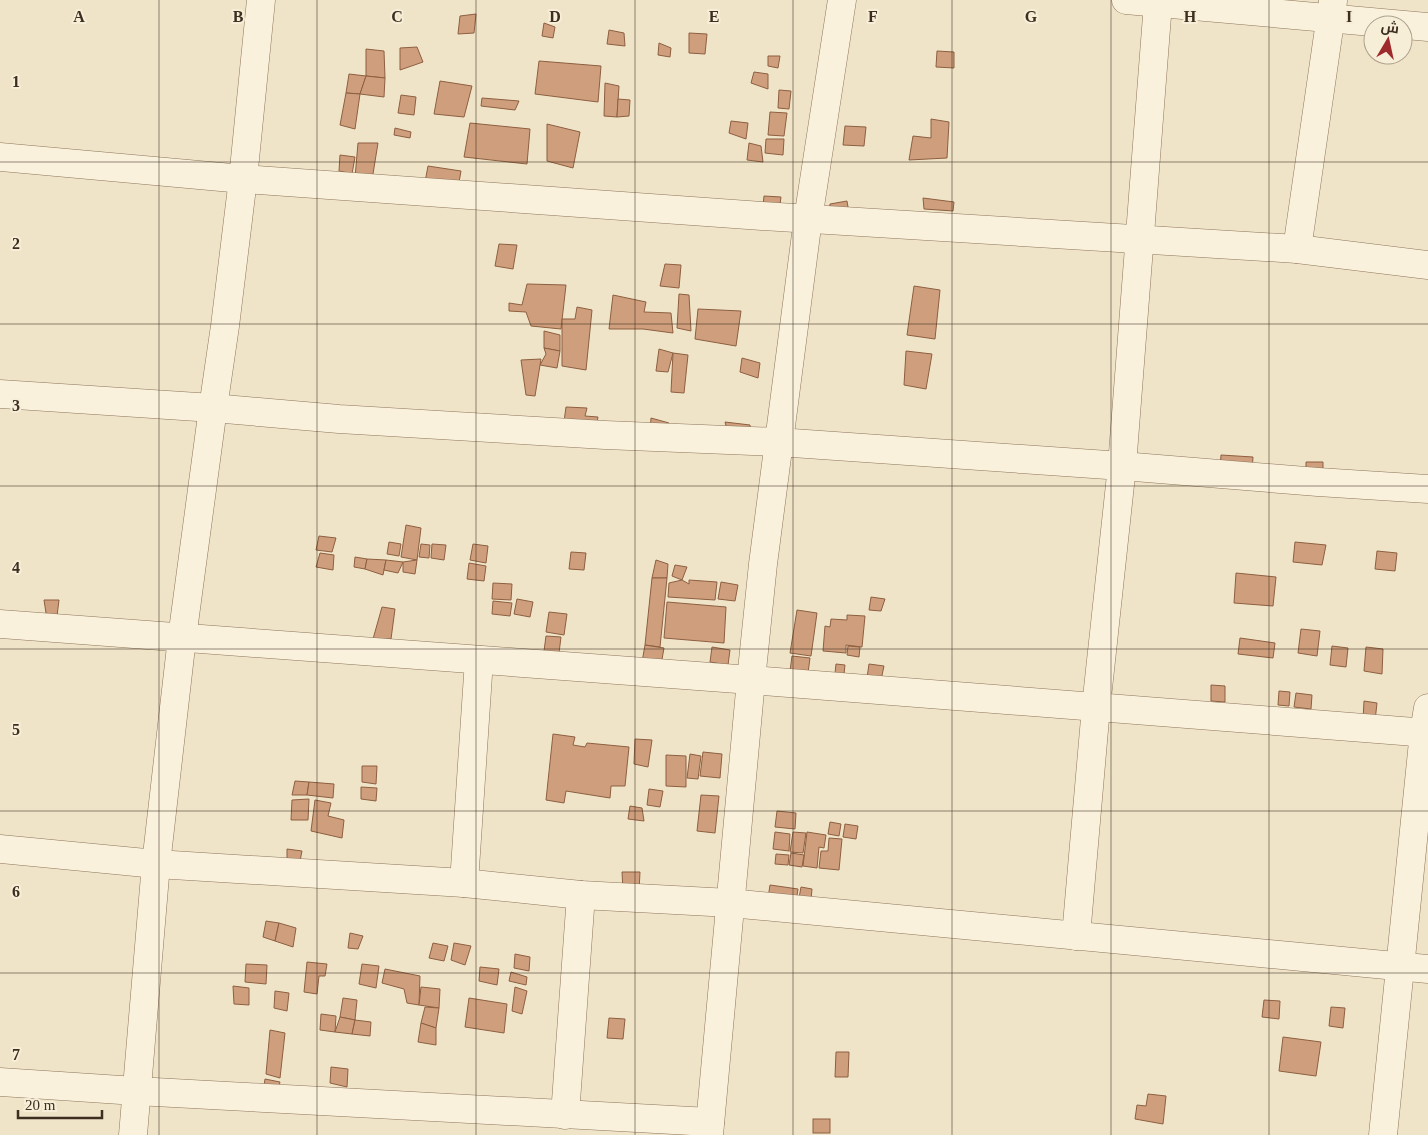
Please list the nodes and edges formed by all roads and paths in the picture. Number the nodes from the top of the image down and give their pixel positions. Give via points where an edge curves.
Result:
1 (261, 0) edge
2 (842, 0) edge
3 (1126, 0) edge
4 (1158, 3) junction
5 (1332, 9) edge
6 (1428, 27) edge
7 (0, 157) edge
8 (242, 179) junction
9 (808, 219) junction
10 (1139, 238) junction
11 (1297, 249) junction
12 (1428, 265) edge
13 (0, 394) edge
14 (213, 408) junction
15 (778, 442) junction
16 (1122, 466) junction
17 (1428, 489) edge
18 (0, 624) edge
19 (182, 638) junction
20 (480, 660) junction
21 (751, 680) junction
22 (1096, 707) junction
23 (1427, 724) edge
24 (0, 849) edge
25 (156, 864) junction
26 (464, 883) junction
27 (581, 895) junction
28 (730, 903) junction
29 (1076, 936) junction
30 (1401, 966) junction
31 (1428, 969) edge
32 (0, 1082) edge
33 (136, 1091) junction
34 (565, 1114) junction
35 (710, 1129) edge
36 (134, 1135) edge
37 (1383, 1135) edge

1 - 8 street
2 - 9 street
3 - 4 street
4 - 5 street
4 - 10 street
5 - 6 street
5 - 11 street
7 - 8 street
8 - 9 street
8 - 14 street
9 - 10 street
9 - 15 street
10 - 11 street
10 - 16 street
11 - 12 street
13 - 14 street
14 - 15 street via 339,419
14 - 19 street
15 - 16 street
15 - 21 street
16 - 17 street
16 - 22 street
18 - 19 street
19 - 20 street
19 - 25 street
20 - 21 street
20 - 26 street
21 - 22 street
21 - 28 street
22 - 23 street
22 - 29 street
23 - 30 street
24 - 25 street
25 - 26 street
25 - 33 street
26 - 27 street
27 - 28 street
27 - 34 street
28 - 29 street
28 - 35 street
29 - 30 street
30 - 31 street
30 - 37 street
32 - 33 street
33 - 34 street
33 - 36 street
34 - 35 street

